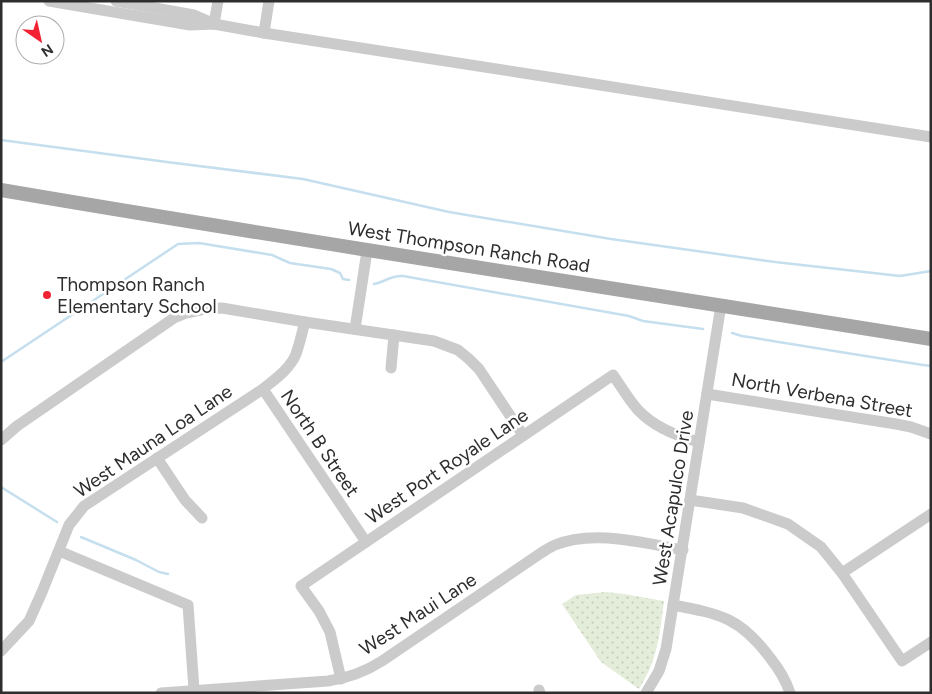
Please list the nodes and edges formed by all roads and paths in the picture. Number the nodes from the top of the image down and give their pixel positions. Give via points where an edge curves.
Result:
1 (48, 1) edge
2 (116, 1) edge
3 (218, 1) edge
4 (269, 2) edge
5 (214, 24) junction
6 (264, 33) junction
7 (931, 137) edge
8 (1, 190) edge
9 (367, 251) junction
10 (721, 305) junction
11 (305, 322) junction
12 (355, 329) junction
13 (394, 335) junction
14 (931, 339) edge
15 (391, 368) dead end
16 (262, 389) junction
17 (708, 394) junction
18 (931, 434) edge
19 (523, 435) junction
20 (1, 440) edge
21 (699, 442) junction
22 (156, 458) junction
23 (690, 500) junction
24 (931, 514) edge
25 (202, 518) dead end
26 (366, 542) junction
27 (683, 550) junction
28 (59, 551) junction
29 (842, 573) junction
30 (673, 605) junction
31 (931, 642) edge
32 (1, 652) edge
33 (341, 679) junction
34 (293, 688) edge
35 (194, 690) junction
36 (161, 693) edge
37 (646, 693) edge
38 (790, 693) edge

1 - 5 street via 190,25
2 - 5 street via 194,15
3 - 5 street
4 - 6 street
5 - 6 street
6 - 7 street
8 - 9 main road, West Thompson Ranch Road
9 - 10 main road, West Thompson Ranch Road
9 - 12 street
10 - 14 main road, West Thompson Ranch Road
10 - 17 street, West Acapulco Drive
11 - 12 street
11 - 16 street, West Mauna Loa Lane via 296,355 283,373
11 - 20 street via 222,308 186,313 174,318
12 - 13 street
13 - 15 street
13 - 19 street via 434,341 458,350 479,369
16 - 22 street, West Mauna Loa Lane
16 - 26 street, North B Street
17 - 18 street, North Verbena Street via 896,424
17 - 21 street, West Acapulco Drive
19 - 21 street, West Port Royale Lane via 613,375 637,409 649,419 672,433
19 - 26 street, West Port Royale Lane
21 - 23 street, West Acapulco Drive
22 - 25 street via 185,500
22 - 28 street, West Mauna Loa Lane via 84,506 69,525
23 - 27 street, West Acapulco Drive
23 - 29 street via 743,508 788,524 821,547
24 - 29 street
26 - 33 street, West Port Royale Lane via 301,586 330,632
27 - 30 street, West Acapulco Drive
27 - 33 street, West Maui Lane via 610,537 556,545 373,666
28 - 32 street, West Mauna Loa Lane via 29,621
28 - 35 street via 188,605
29 - 31 street via 902,661
30 - 37 street, West Acapulco Drive via 666,649 659,671
30 - 38 street via 718,615 742,627 774,662
33 - 34 street, West Maui Lane
34 - 35 street, West Maui Lane
35 - 36 street, West Maui Lane

